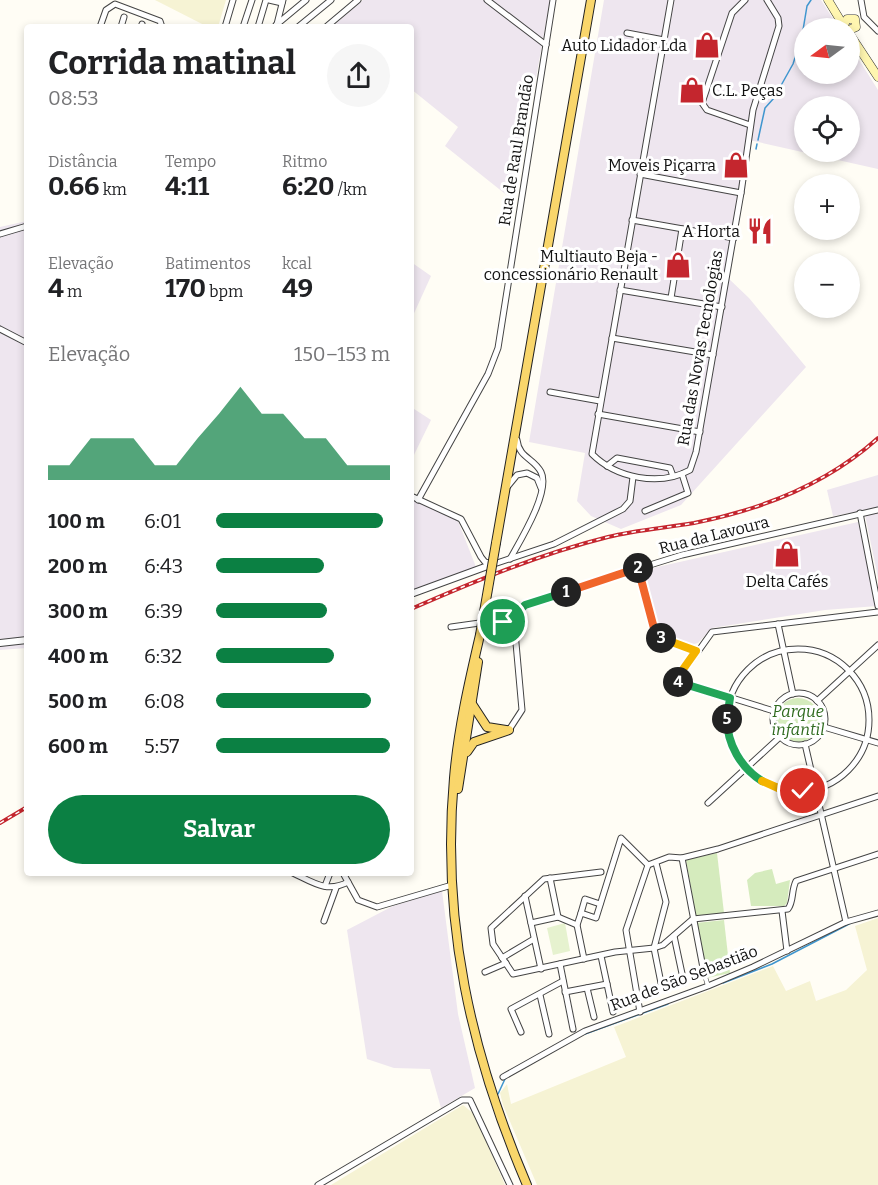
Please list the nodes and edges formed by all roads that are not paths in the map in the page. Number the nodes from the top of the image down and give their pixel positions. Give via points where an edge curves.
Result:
1 (233, 0) edge
2 (252, 0) edge
3 (268, 0) edge
4 (306, 0) edge
5 (331, 0) edge
6 (358, 0) edge
7 (488, 0) edge
8 (553, 0) edge
9 (591, 0) edge
10 (671, 0) edge
11 (745, 0) edge
12 (767, 0) edge
13 (828, 0) edge
14 (861, 0) edge
15 (283, 2) edge
16 (862, 9) junction
17 (838, 14) junction
18 (124, 17) dead end
19 (841, 18) edge
20 (850, 18) joint
21 (868, 23) junction
22 (101, 24) edge
23 (122, 24) edge
24 (161, 24) edge
25 (226, 24) edge
26 (244, 24) edge
27 (259, 24) edge
28 (276, 24) edge
29 (277, 24) edge
30 (302, 24) edge
31 (330, 24) edge
32 (860, 26) edge
33 (878, 31) edge
34 (627, 33) dead end
35 (664, 40) junction
36 (546, 45) junction
37 (860, 47) edge
38 (878, 77) edge
39 (750, 125) junction
40 (640, 174) junction
41 (741, 193) junction
42 (632, 220) junction
43 (24, 227) edge
44 (682, 229) junction
45 (0, 234) edge
46 (734, 238) junction
47 (620, 290) junction
48 (671, 298) junction
49 (722, 307) junction
50 (0, 330) edge
51 (612, 338) junction
52 (24, 342) edge
53 (713, 356) junction
54 (550, 392) dead end
55 (600, 401) junction
56 (598, 414) junction
57 (700, 432) junction
58 (516, 433) junction
59 (607, 466) junction
60 (682, 474) junction
61 (673, 476) junction
62 (633, 477) junction
63 (505, 490) junction
64 (542, 490) junction
65 (414, 498) edge
66 (418, 500) junction
67 (414, 501) edge
68 (878, 510) edge
69 (645, 511) dead end
70 (860, 513) junction
71 (510, 559) junction
72 (494, 564) junction
73 (639, 568) junction
74 (414, 593) edge
75 (525, 605) junction
76 (878, 606) edge
77 (512, 608) junction
78 (878, 612) edge
79 (499, 614) junction
80 (516, 614) junction
81 (491, 620) junction
82 (501, 620) junction
83 (514, 621) junction
84 (507, 623) junction
85 (778, 624) junction
86 (451, 627) dead end
87 (514, 635) junction
88 (24, 640) edge
89 (0, 643) edge
90 (878, 645) edge
91 (783, 650) junction
92 (696, 651) junction
93 (851, 671) junction
94 (793, 694) junction
95 (730, 698) junction
96 (817, 701) junction
97 (469, 706) junction
98 (774, 711) junction
99 (824, 727) junction
100 (465, 730) junction
101 (509, 730) joint
102 (487, 732) junction
103 (780, 737) junction
104 (867, 740) junction
105 (878, 743) edge
106 (805, 744) junction
107 (462, 764) junction
108 (747, 769) junction
109 (815, 790) junction
110 (878, 796) edge
111 (708, 803) dead end
112 (821, 815) junction
113 (452, 822) junction
114 (878, 854) edge
115 (682, 858) junction
116 (656, 863) junction
117 (648, 865) junction
118 (610, 867) junction
119 (832, 868) junction
120 (601, 872) junction
121 (301, 876) edge
122 (329, 876) edge
123 (345, 876) edge
124 (550, 878) junction
125 (607, 880) junction
126 (348, 882) junction
127 (452, 885) junction
128 (325, 886) junction
129 (336, 888) junction
130 (525, 896) junction
131 (600, 904) junction
132 (782, 911) junction
133 (581, 913) junction
134 (878, 913) edge
135 (558, 917) junction
136 (693, 919) junction
137 (324, 921) dead end
138 (846, 922) junction
139 (531, 923) junction
140 (577, 925) junction
141 (674, 936) junction
142 (534, 939) junction
143 (654, 948) junction
144 (787, 951) junction
145 (629, 952) junction
146 (601, 956) junction
147 (584, 959) junction
148 (504, 961) junction
149 (560, 964) junction
150 (541, 969) junction
151 (485, 972) dead end
152 (704, 973) joint
153 (563, 981) junction
154 (684, 983) dead end
155 (607, 984) junction
156 (708, 986) junction
157 (662, 987) dead end
158 (587, 988) junction
159 (565, 992) junction
160 (540, 995) junction
161 (613, 1012) dead end
162 (640, 1012) junction
163 (594, 1017) dead end
164 (573, 1029) dead end
165 (521, 1032) dead end
166 (549, 1034) dead end
167 (503, 1077) dead end
168 (318, 1185) edge
169 (510, 1185) edge
170 (527, 1185) edge

1 - 25 street
2 - 26 street
3 - 15 street
3 - 27 street
4 - 29 street
5 - 30 street
6 - 31 street
7 - 36 street
8 - 36 street, Rua de Raul Brandão
9 - 58 main road
10 - 35 street
11 - 39 street via 737,4 729,19 702,103 707,110
12 - 39 street, Rua das Novas Tecnologias via 779,26
13 - 17 main road
14 - 16 street
15 - 28 street
16 - 20 street
16 - 21 street
17 - 19 main road
17 - 20 main road
18 - 23 street
21 - 32 street
21 - 33 street
22 - 24 street via 106,10 115,4
34 - 35 street
35 - 40 street
36 - 66 street, Rua de Raul Brandão via 498,348 488,374
37 - 38 main road
39 - 41 street, Rua das Novas Tecnologias
40 - 41 street
40 - 42 street
41 - 46 street, Rua das Novas Tecnologias
42 - 44 street
42 - 47 street
43 - 45 street
44 - 46 street
44 - 48 street
46 - 49 street, Rua das Novas Tecnologias
47 - 48 street
47 - 51 street
48 - 49 street
49 - 53 street, Rua das Novas Tecnologias
50 - 52 street
51 - 53 street
51 - 55 street
53 - 57 street, Rua das Novas Tecnologias
54 - 55 street
55 - 56 street
56 - 57 street
56 - 59 street via 592,454
57 - 60 street, Rua das Novas Tecnologias via 690,471
58 - 63 main road
58 - 64 street via 520,452 543,475
59 - 61 street via 617,458 670,468
59 - 62 street
60 - 61 street
60 - 69 street via 687,494
61 - 62 street
62 - 71 street via 630,501 623,509 554,544
63 - 64 street via 517,475 527,473 537,478
63 - 97 main road, bridge
64 - 71 street
65 - 66 street
66 - 67 street
66 - 72 street via 461,519 481,557
68 - 70 street, Rua da Lavoura
70 - 73 street, Rua da Lavoura
70 - 76 street
71 - 72 street
72 - 74 street
73 - 75 street, Rua da Lavoura
73 - 92 street via 655,632 663,640
75 - 77 street, Rua da Lavoura
75 - 80 street
77 - 79 street via 505,607
77 - 80 street
78 - 85 street
79 - 81 street
79 - 82 street
80 - 83 street
81 - 82 street
81 - 86 street
82 - 84 street
83 - 84 street
83 - 87 street
84 - 87 street
85 - 91 street
85 - 92 street via 712,632
87 - 101 street via 522,710
88 - 89 street
90 - 93 street
91 - 93 street via 820,651
91 - 94 street
91 - 95 street via 750,667
92 - 95 street via 676,681
93 - 96 street
93 - 104 street via 868,704
94 - 96 street via 803,693
94 - 98 street via 783,698
95 - 98 street
95 - 108 street via 729,736
96 - 99 street via 823,710
97 - 100 main road
97 - 102 main road
98 - 103 street via 773,722
99 - 104 street
99 - 106 street via 815,740
100 - 102 main road via 473,724
100 - 107 main road
100 - 113 main road via 453,778
101 - 102 main road
102 - 107 main road via 474,742
103 - 106 street via 789,743
103 - 108 street
104 - 105 street
104 - 109 street via 853,766
106 - 109 street
107 - 113 main road
108 - 109 street via 778,788
108 - 111 street
109 - 112 street
110 - 112 street
112 - 115 street
112 - 119 street
113 - 127 main road
114 - 119 street
115 - 116 street via 669,857
115 - 136 street
116 - 117 street
116 - 143 street via 666,902
117 - 118 street via 621,838
117 - 145 street via 626,930
118 - 120 street
118 - 125 street
119 - 132 street via 796,881 791,891 792,903
119 - 138 street
120 - 124 street
120 - 125 street
121 - 128 street
122 - 128 street
123 - 126 street
124 - 130 street
124 - 135 street
125 - 131 street
126 - 127 street via 358,900 377,907
126 - 129 street
127 - 170 main road via 456,946 466,1005 500,1121
128 - 129 street
129 - 137 street
130 - 139 street
130 - 148 street via 491,928 493,944
131 - 133 street via 596,918
131 - 133 street via 585,899
132 - 136 street
132 - 144 street
133 - 140 street
134 - 138 street, Rua de São Sebastião
135 - 139 street
135 - 140 street
136 - 141 street
136 - 152 street
138 - 144 street, Rua de São Sebastião
139 - 142 street
140 - 147 street
141 - 143 street
141 - 154 street
142 - 148 street
142 - 150 street
143 - 145 street
143 - 157 street
144 - 156 street, Rua de São Sebastião
145 - 146 street
145 - 162 street
146 - 147 street
146 - 155 street
147 - 149 street
148 - 150 street via 513,974
148 - 151 street
149 - 150 street
149 - 153 street
152 - 156 street
153 - 159 street
153 - 160 street
155 - 158 street
155 - 161 street
156 - 162 street, Rua de São Sebastião
158 - 159 street
158 - 163 street
159 - 164 street
160 - 165 street via 511,1009
160 - 166 street
162 - 167 street, Rua de São Sebastião via 573,1036
168 - 169 street via 462,1100 470,1100

